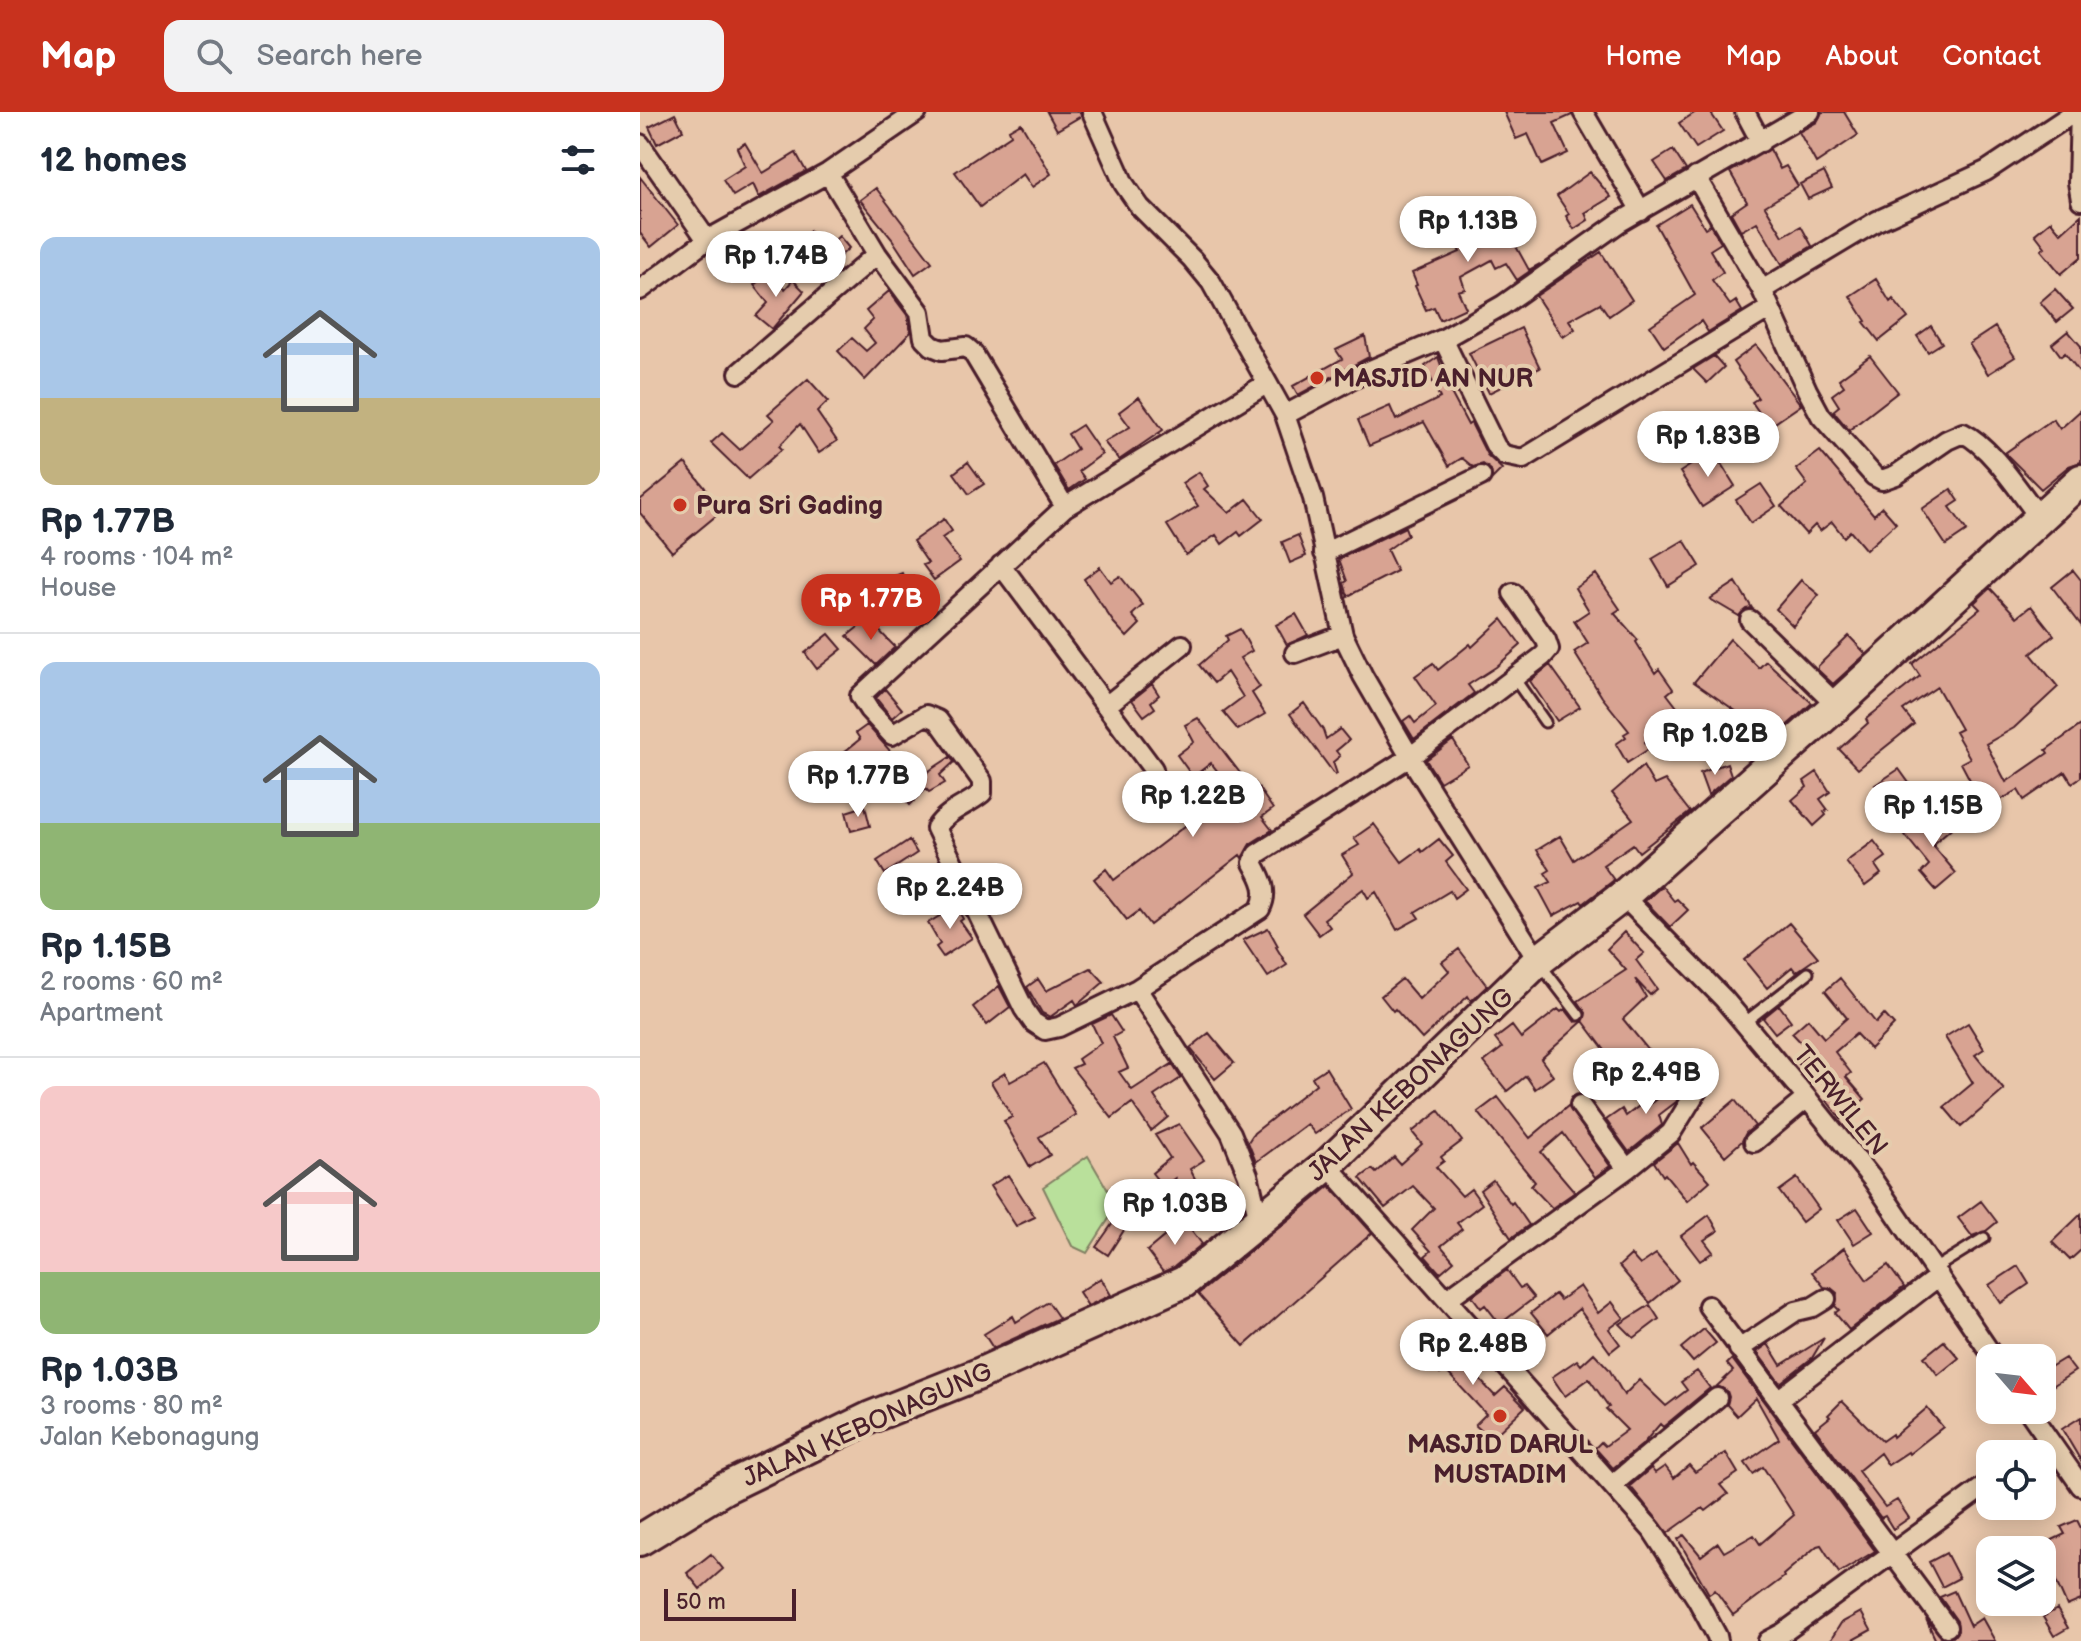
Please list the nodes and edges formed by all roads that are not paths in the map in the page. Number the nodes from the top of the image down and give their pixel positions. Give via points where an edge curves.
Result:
1 (917, 112) edge
2 (1092, 112) edge
3 (1583, 112) edge
4 (1745, 112) edge
5 (1810, 112) edge
6 (2078, 112) edge
7 (1761, 142) junction
8 (640, 144) edge
9 (828, 173) junction
10 (1696, 177) junction
11 (2081, 200) edge
12 (1641, 211) junction
13 (707, 240) junction
14 (877, 254) junction
15 (640, 290) edge
16 (1762, 290) junction
17 (1770, 308) junction
18 (1443, 339) junction
19 (739, 373) dead end
20 (1266, 384) junction
21 (1285, 415) junction
22 (1481, 476) dead end
23 (2081, 480) edge
24 (1065, 507) junction
25 (2040, 518) junction
26 (1324, 553) junction
27 (1001, 565) junction
28 (1513, 593) dead end
29 (1750, 620) dead end
30 (1343, 635) junction
31 (1182, 645) dead end
32 (1295, 653) dead end
33 (1514, 678) junction
34 (1837, 705) junction
35 (1106, 706) junction
36 (1545, 722) dead end
37 (1410, 757) junction
38 (1153, 769) dead end
39 (1623, 896) junction
40 (1538, 961) junction
41 (1808, 973) dead end
42 (1137, 989) junction
43 (1579, 1015) dead end
44 (1744, 1023) junction
45 (1701, 1084) dead end
46 (1807, 1098) junction
47 (1580, 1105) dead end
48 (1754, 1142) dead end
49 (1327, 1165) junction
50 (1627, 1169) junction
51 (1259, 1220) junction
52 (1984, 1238) dead end
53 (1936, 1272) junction
54 (1447, 1299) junction
55 (1826, 1299) dead end
56 (1708, 1306) dead end
57 (1985, 1344) edge
58 (1739, 1349) junction
59 (1717, 1398) dead end
60 (1778, 1400) junction
61 (2038, 1424) edge
62 (2048, 1439) joint
63 (2075, 1465) edge
64 (1612, 1485) junction
65 (2081, 1486) edge
66 (1976, 1492) edge
67 (640, 1540) edge
68 (1892, 1554) junction
69 (1947, 1627) dead end
70 (1792, 1636) edge
71 (1718, 1641) edge
72 (1768, 1641) edge

1 - 9 street
2 - 20 street via 1124,184 1211,282
3 - 12 street
4 - 7 street
5 - 7 street
6 - 11 street
6 - 16 street via 1986,171 1877,221
7 - 10 street
8 - 13 street
9 - 13 street
9 - 14 street
10 - 12 street
10 - 16 street
12 - 18 street via 1530,288
13 - 15 street
14 - 19 street
14 - 24 street via 920,312 924,338 942,350 966,347 973,353
16 - 17 street
17 - 18 street via 1523,459 1504,455 1496,447
17 - 25 street via 1821,416 1874,476 1882,480 1896,475 1963,433 1997,464
18 - 21 street
20 - 21 street
20 - 24 street
21 - 26 street via 1313,498
22 - 26 street
23 - 25 main road, JALAN KEBONAGUNG
24 - 27 street
25 - 34 main road, JALAN KEBONAGUNG
26 - 30 street
27 - 35 street
27 - 42 street via 860,698 892,735 926,715 938,720 982,781 982,793 959,805 936,828 1033,1022 1045,1030 1059,1027
28 - 33 street via 1549,649
29 - 34 street
30 - 32 street
30 - 37 street
31 - 35 street
33 - 36 lane
33 - 37 street
34 - 39 main road, JALAN KEBONAGUNG
35 - 38 street
37 - 40 street
37 - 42 street via 1257,854 1253,863 1265,889 1260,909
39 - 40 main road, JALAN KEBONAGUNG
39 - 44 street, TERWILEN
40 - 43 lane
40 - 49 main road, JALAN KEBONAGUNG
41 - 44 lane
42 - 51 street via 1231,1133
44 - 46 street, TERWILEN
45 - 50 street via 1671,1133
46 - 48 street
46 - 53 street, TERWILEN via 1873,1180
47 - 50 street
49 - 51 main road, JALAN KEBONAGUNG
49 - 54 street
50 - 54 street
51 - 67 main road, JALAN KEBONAGUNG via 1184,1282 1161,1294 871,1417 725,1488
52 - 53 lane
53 - 57 street, TERWILEN
53 - 60 street
54 - 64 street
55 - 58 street via 1796,1311
56 - 58 street
58 - 60 street
59 - 64 street
60 - 68 street
61 - 62 street
62 - 63 street
63 - 65 street
64 - 71 street via 1652,1530
66 - 68 street
68 - 69 street
68 - 70 street
70 - 72 street

